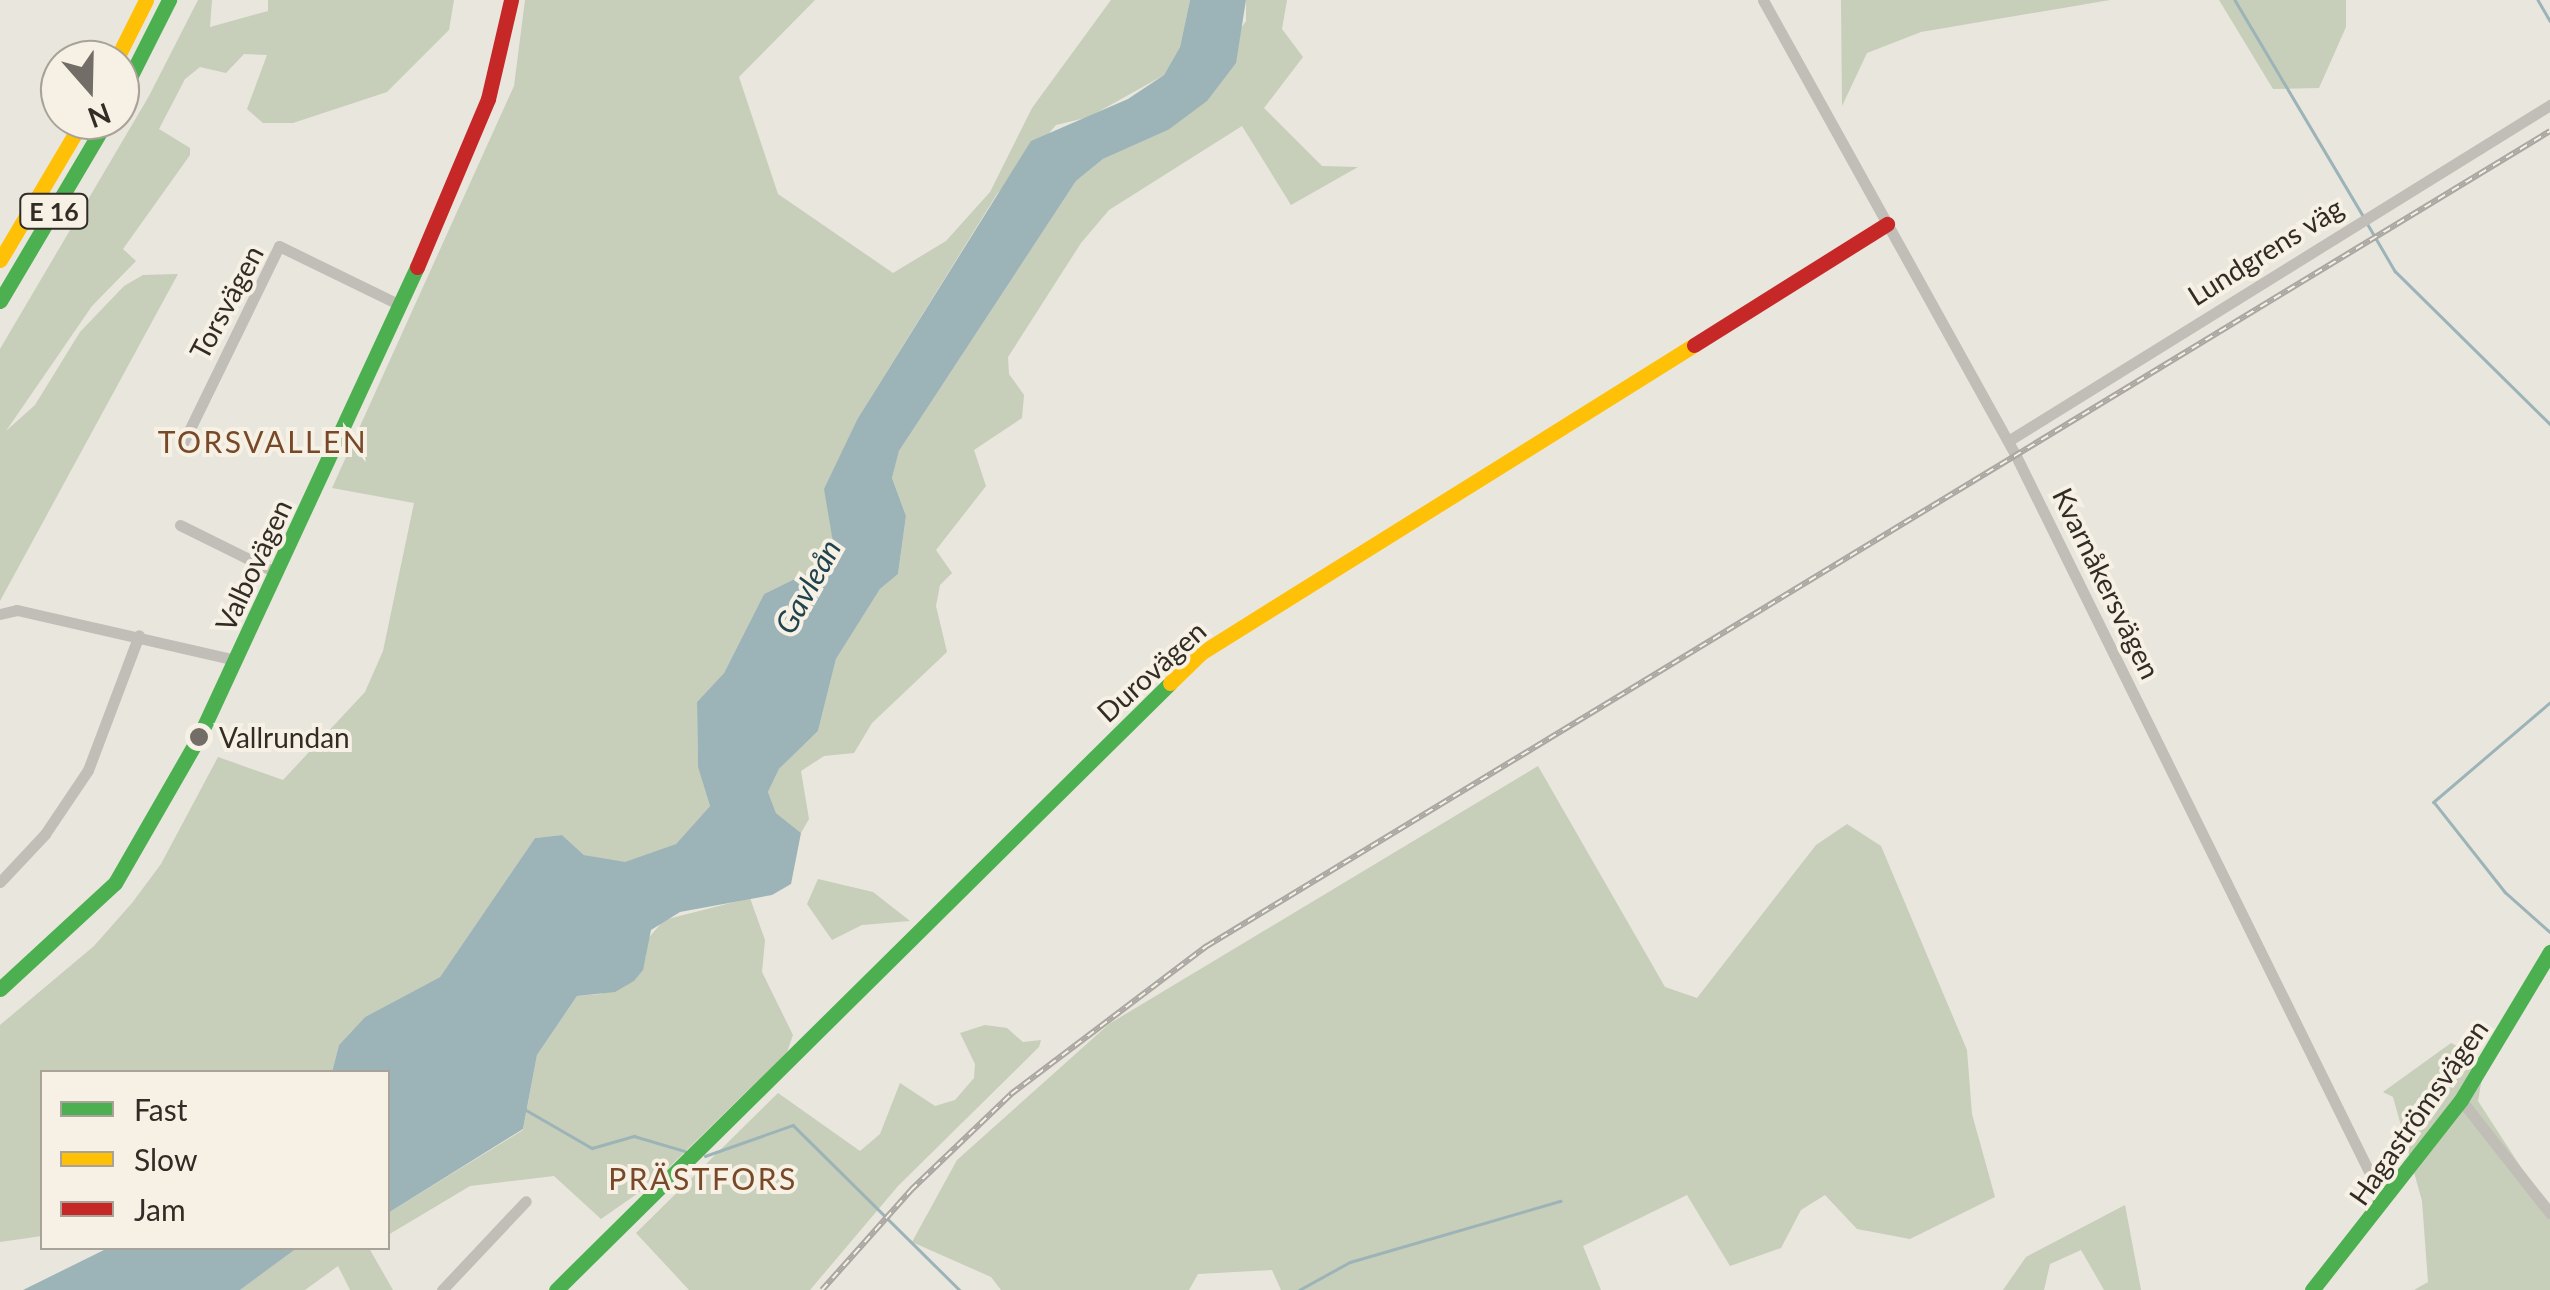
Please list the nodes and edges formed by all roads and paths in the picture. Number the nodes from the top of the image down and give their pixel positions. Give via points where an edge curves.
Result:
1 (146, 0) edge
2 (169, 0) edge
3 (512, 0) edge
4 (1764, 0) edge
5 (126, 40) edge
6 (140, 57) edge
7 (2550, 105) edge
8 (70, 140) edge
9 (95, 140) edge
10 (1887, 224) junction
11 (0, 260) edge
12 (0, 301) edge
13 (400, 305) junction
14 (2008, 442) junction
15 (183, 443) dead end
16 (180, 526) dead end
17 (277, 573) junction
18 (0, 614) edge
19 (139, 634) junction
20 (236, 660) junction
21 (0, 882) edge
22 (2550, 952) edge
23 (0, 989) edge
24 (2461, 1100) junction
25 (2383, 1200) junction
26 (526, 1201) dead end
27 (2550, 1213) edge
28 (442, 1290) edge
29 (556, 1290) edge
30 (2312, 1290) edge

1 - 5 main road
2 - 6 main road
3 - 13 main road, Valbovägen via 480,120
4 - 10 street, Kvarnåkersvägen
7 - 14 street, Lundgrens väg
8 - 11 main road, E 16
9 - 12 main road, E 16
10 - 14 street, Kvarnåkersvägen
10 - 29 main road, Durovägen via 1202,653
13 - 15 street, Torsvägen via 279,246
13 - 17 main road, Valbovägen
14 - 25 street, Kvarnåkersvägen
16 - 17 street
17 - 20 main road, Valbovägen
18 - 19 street via 17,610
19 - 20 street
19 - 21 street via 88,770 45,834
20 - 23 main road, Valbovägen via 123,871 86,914
22 - 24 main road, Hagaströmsvägen
24 - 25 main road, Hagaströmsvägen
24 - 27 street
25 - 30 main road, Hagaströmsvägen via 2338,1266
26 - 28 street

